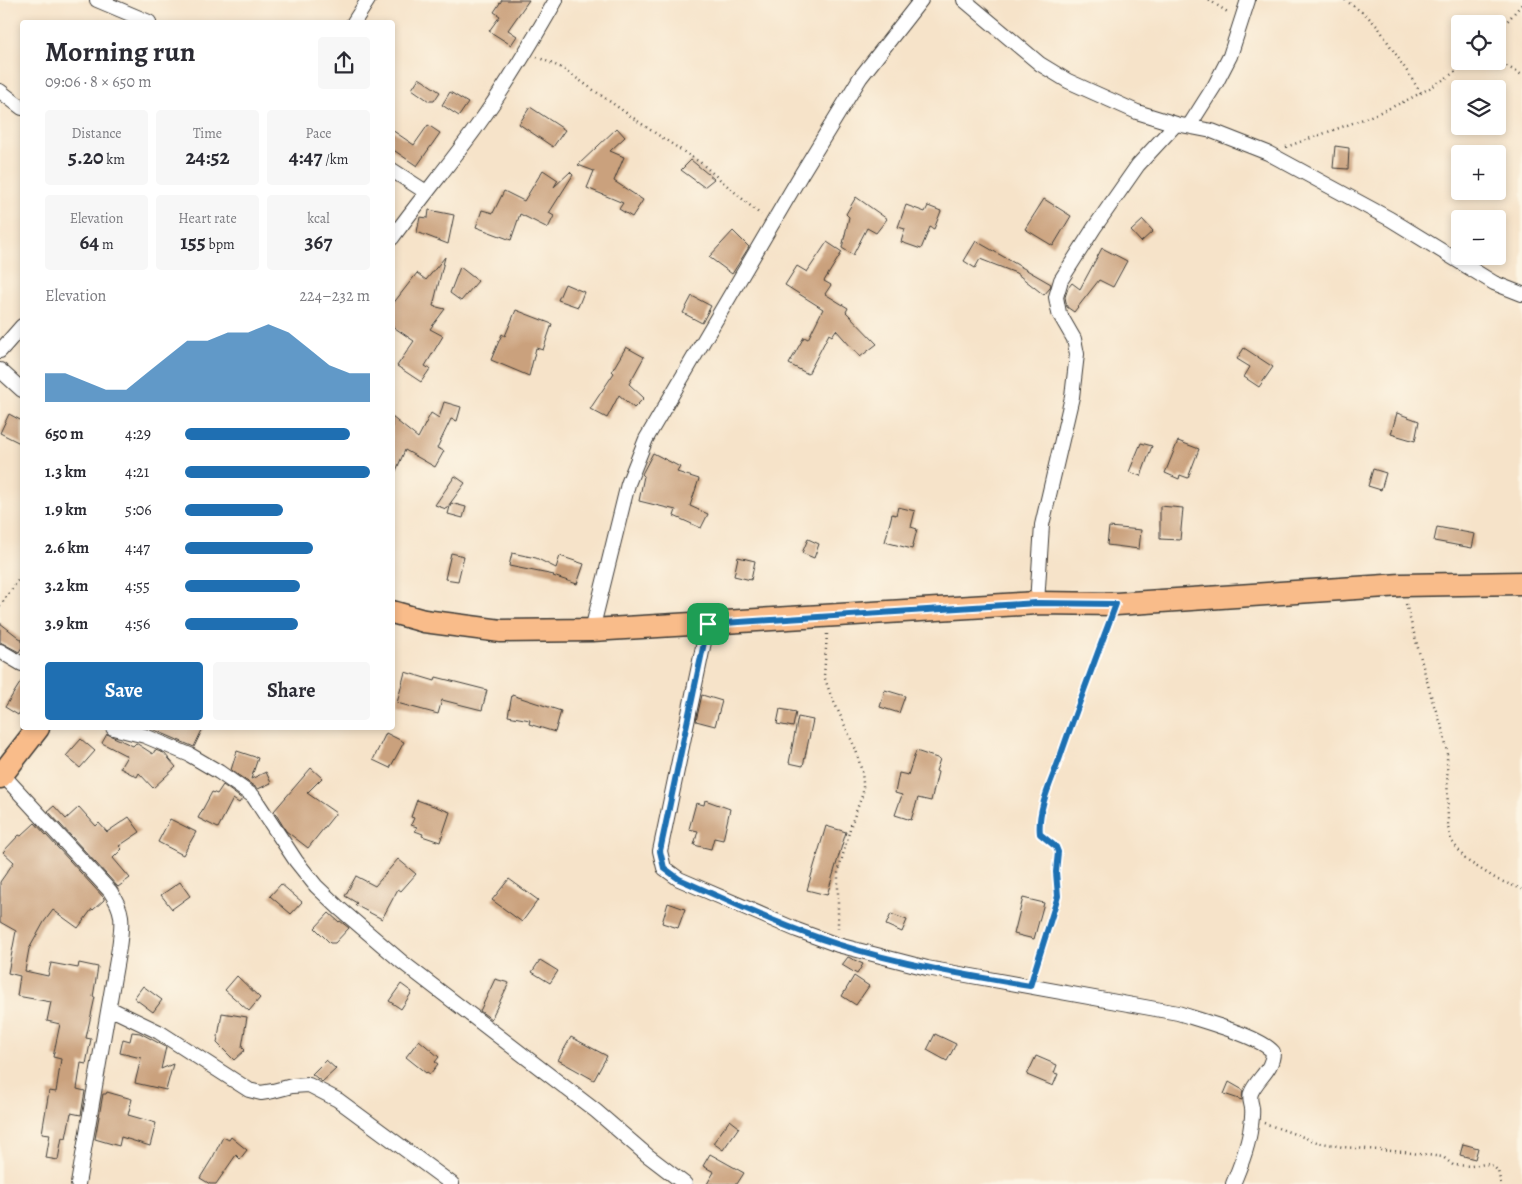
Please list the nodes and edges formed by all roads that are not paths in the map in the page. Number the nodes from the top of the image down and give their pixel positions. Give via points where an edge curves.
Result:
1 (97, 0) edge
2 (368, 0) edge
3 (556, 0) edge
4 (921, 0) edge
5 (964, 0) edge
6 (1248, 0) edge
7 (144, 20) edge
8 (355, 20) edge
9 (0, 91) edge
10 (20, 106) edge
11 (1182, 125) junction
12 (395, 172) edge
13 (426, 192) junction
14 (395, 234) edge
15 (1522, 294) edge
16 (20, 328) edge
17 (0, 351) edge
18 (0, 370) edge
19 (20, 388) edge
20 (1522, 583) edge
21 (1037, 603) junction
22 (395, 613) edge
23 (708, 624) junction
24 (592, 630) junction
25 (0, 651) edge
26 (20, 663) edge
27 (36, 730) edge
28 (120, 730) edge
29 (1, 776) edge
30 (109, 1008) junction
31 (78, 1184) edge
32 (452, 1184) edge
33 (685, 1184) edge
34 (1233, 1184) edge

1 - 7 street
2 - 8 street
3 - 13 street via 527,52 476,127
4 - 24 street via 860,78 646,439 628,484
5 - 11 street via 1040,64 1068,81 1137,112
6 - 11 street via 1230,56 1215,85
9 - 10 street
11 - 15 street via 1212,131 1268,153 1390,219 1494,284
11 - 21 street via 1138,165 1061,280 1056,297 1059,313 1074,339 1076,354 1072,397 1042,525
12 - 13 street
13 - 14 street
16 - 17 street
18 - 19 street
20 - 21 main road via 1401,585 1116,604
21 - 23 main road
22 - 24 main road via 501,631
23 - 24 main road
23 - 34 street via 660,851 664,868 679,879 838,944 927,968 1178,1013 1240,1034 1269,1048 1273,1052 1270,1067 1251,1094 1250,1132
25 - 26 street
27 - 29 main road
28 - 33 street via 145,736 190,755 253,796 296,862 339,908 402,962 596,1111
29 - 30 street via 117,902 122,924
30 - 31 street
30 - 32 street via 159,1032 249,1090 261,1093 309,1085 338,1100

